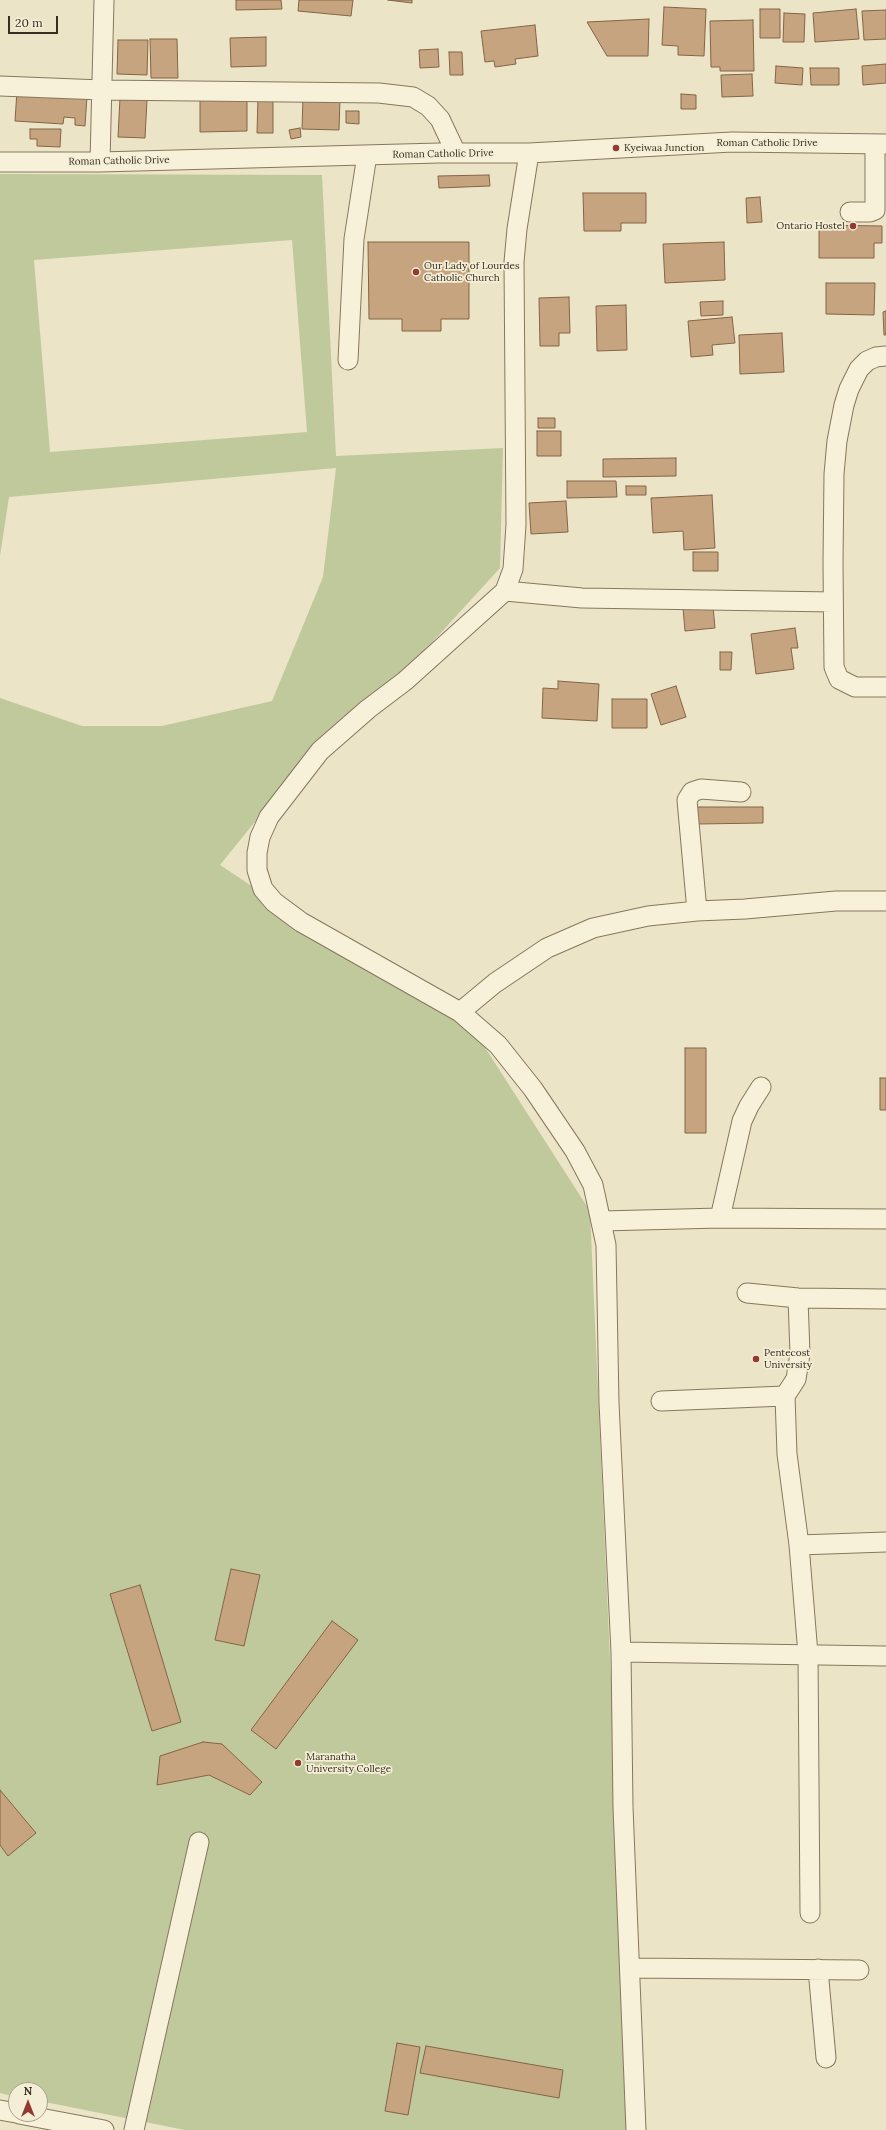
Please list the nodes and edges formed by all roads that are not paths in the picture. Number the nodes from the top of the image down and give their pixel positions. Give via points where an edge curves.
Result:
1 (104, 0) edge
2 (0, 86) edge
3 (102, 90) junction
4 (881, 144) edge
5 (456, 153) junction
6 (529, 153) junction
7 (366, 155) junction
8 (0, 162) edge
9 (100, 162) junction
10 (850, 212) dead end
11 (886, 356) edge
12 (348, 360) dead end
13 (505, 592) junction
14 (833, 602) junction
15 (886, 687) edge
16 (740, 792) dead end
17 (886, 901) edge
18 (697, 911) junction
19 (460, 1012) junction
20 (762, 1087) dead end
21 (720, 1218) junction
22 (886, 1219) edge
23 (602, 1221) junction
24 (747, 1293) dead end
25 (798, 1298) junction
26 (886, 1299) edge
27 (785, 1396) junction
28 (661, 1401) dead end
29 (886, 1542) edge
30 (799, 1545) junction
31 (621, 1652) junction
32 (808, 1654) junction
33 (886, 1656) edge
34 (198, 1842) dead end
35 (810, 1913) dead end
36 (631, 1968) junction
37 (818, 1969) junction
38 (859, 1970) dead end
39 (826, 2058) dead end
40 (48, 2119) edge
41 (104, 2130) edge
42 (134, 2130) edge
43 (636, 2130) edge

1 - 3 street
2 - 3 street
3 - 5 street via 379,93 414,97 428,106 440,119
3 - 9 street
4 - 6 street, Roman Catholic Drive via 732,142
4 - 10 street via 875,210
5 - 6 street, Roman Catholic Drive
5 - 7 street, Roman Catholic Drive
6 - 13 street via 514,262 516,525 513,569
7 - 9 street, Roman Catholic Drive
7 - 12 street via 354,239
8 - 9 street, Roman Catholic Drive
11 - 14 street via 867,361 859,369 849,389 840,421 834,474
13 - 14 street via 582,598
13 - 19 street via 405,681 320,751 269,817 260,837 257,853 257,870 263,889 274,902 301,922
14 - 15 street via 834,667 839,679 855,687
16 - 18 street via 701,789 692,792 687,800
17 - 18 street via 836,901
18 - 19 street via 648,916 593,928 547,948 495,983
19 - 23 street via 498,1045 533,1089 579,1158 593,1186
20 - 21 street via 742,1121
21 - 22 street
21 - 23 street
23 - 31 street via 606,1245 609,1402
24 - 25 street
25 - 26 street
25 - 27 street via 800,1354 796,1379
27 - 28 street
27 - 30 street via 788,1454
29 - 30 street
30 - 32 street
31 - 32 street
31 - 36 street via 623,1806
32 - 33 street
32 - 35 street
34 - 42 street
36 - 37 street
36 - 43 street
37 - 38 street
37 - 39 street
40 - 41 street

